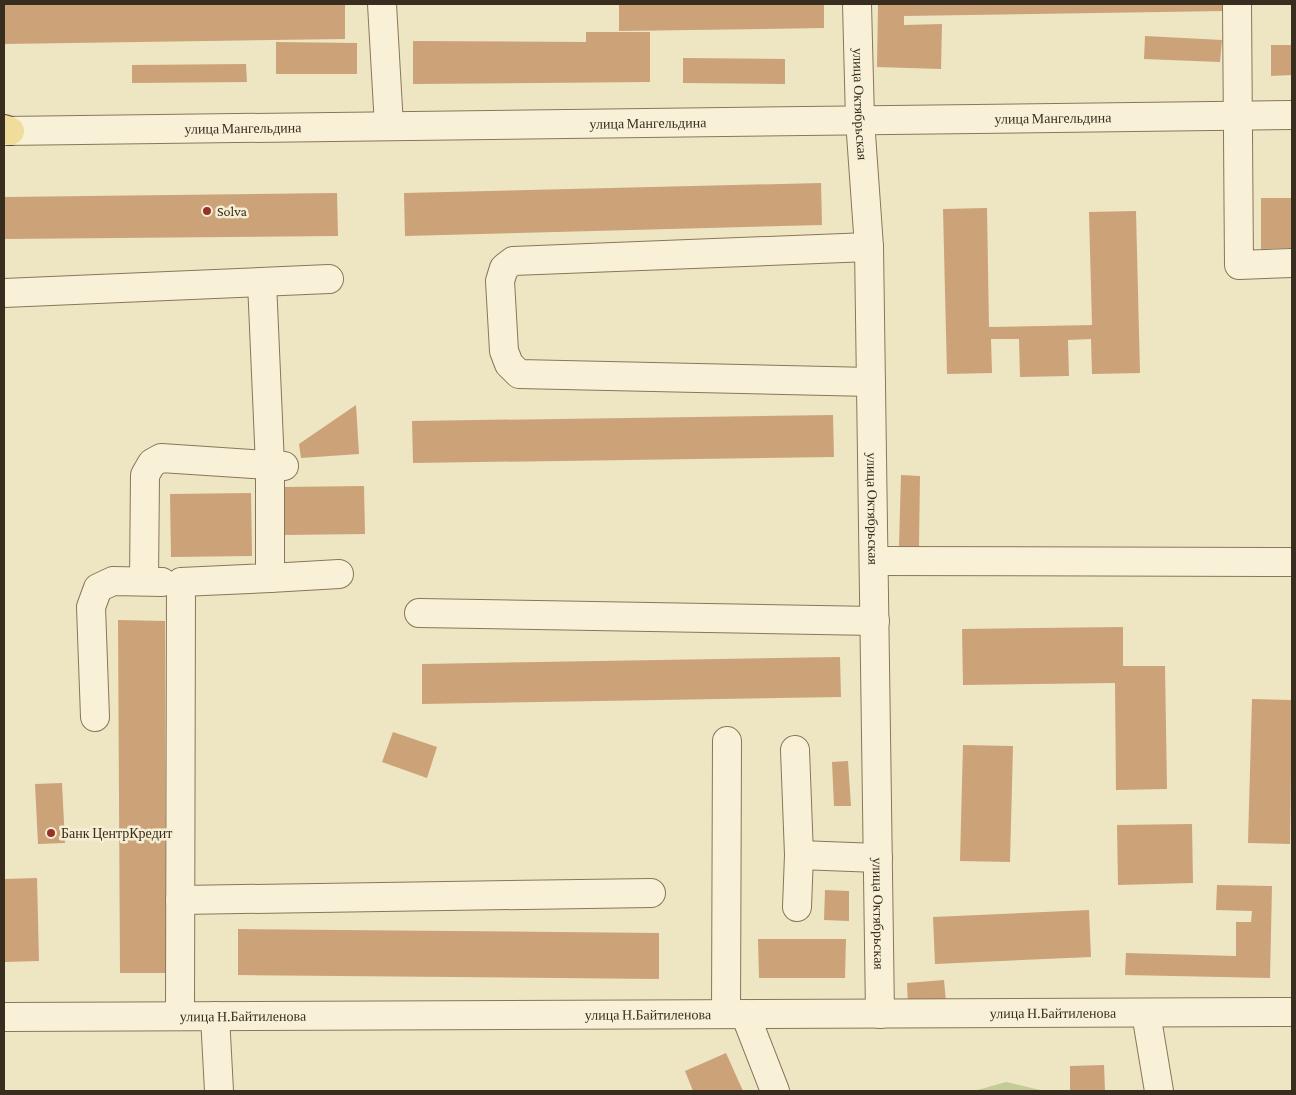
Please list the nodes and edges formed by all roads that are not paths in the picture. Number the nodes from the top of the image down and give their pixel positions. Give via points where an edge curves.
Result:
1 (382, 4) edge
2 (857, 4) edge
3 (1237, 4) edge
4 (1292, 115) edge
5 (1237, 116) junction
6 (860, 120) junction
7 (389, 126) junction
8 (5, 131) edge
9 (869, 247) junction
10 (1292, 263) edge
11 (329, 279) dead end
12 (262, 282) junction
13 (4, 293) edge
14 (871, 382) junction
15 (277, 466) junction
16 (874, 561) junction
17 (1292, 562) edge
18 (339, 574) dead end
19 (270, 578) junction
20 (144, 581) junction
21 (181, 582) junction
22 (420, 613) dead end
23 (875, 621) junction
24 (94, 717) dead end
25 (727, 741) dead end
26 (795, 750) dead end
27 (799, 855) junction
28 (878, 858) junction
29 (651, 893) dead end
30 (180, 900) junction
31 (797, 907) dead end
32 (1292, 1012) edge
33 (1146, 1013) junction
34 (735, 1014) junction
35 (880, 1014) junction
36 (180, 1016) junction
37 (215, 1016) junction
38 (4, 1017) edge
39 (219, 1091) edge
40 (775, 1091) edge
41 (1160, 1091) edge

1 - 7 street
2 - 6 street, улица Октябрьская
3 - 5 street
4 - 5 street, улица Мангельдина
5 - 6 street, улица Мангельдина
5 - 10 street via 1239,265
6 - 7 street, улица Мангельдина
6 - 9 street, улица Октябрьская
7 - 8 street, улица Мангельдина
9 - 14 street, улица Октябрьская
9 - 14 street via 513,261 504,268 500,281 504,351 509,364 519,374
11 - 12 street
12 - 13 street
12 - 15 street
14 - 16 street, улица Октябрьская
15 - 19 street
15 - 20 street via 161,458 152,463 145,475
16 - 17 street
16 - 23 street, улица Октябрьская
18 - 19 street
19 - 21 street
20 - 21 street
20 - 24 street via 113,581 98,588 91,607
21 - 30 street
22 - 23 street
23 - 28 street, улица Октябрьская
25 - 34 street
26 - 27 street
27 - 28 street
27 - 31 street
28 - 35 street, улица Октябрьская
29 - 30 street
30 - 36 street
32 - 33 street, улица Н.Байтиленова
33 - 35 street, улица Н.Байтиленова
33 - 41 street
34 - 35 street, улица Н.Байтиленова
34 - 37 street, улица Н.Байтиленова
34 - 40 street
36 - 37 street, улица Н.Байтиленова
36 - 38 street, улица Н.Байтиленова
37 - 39 street

